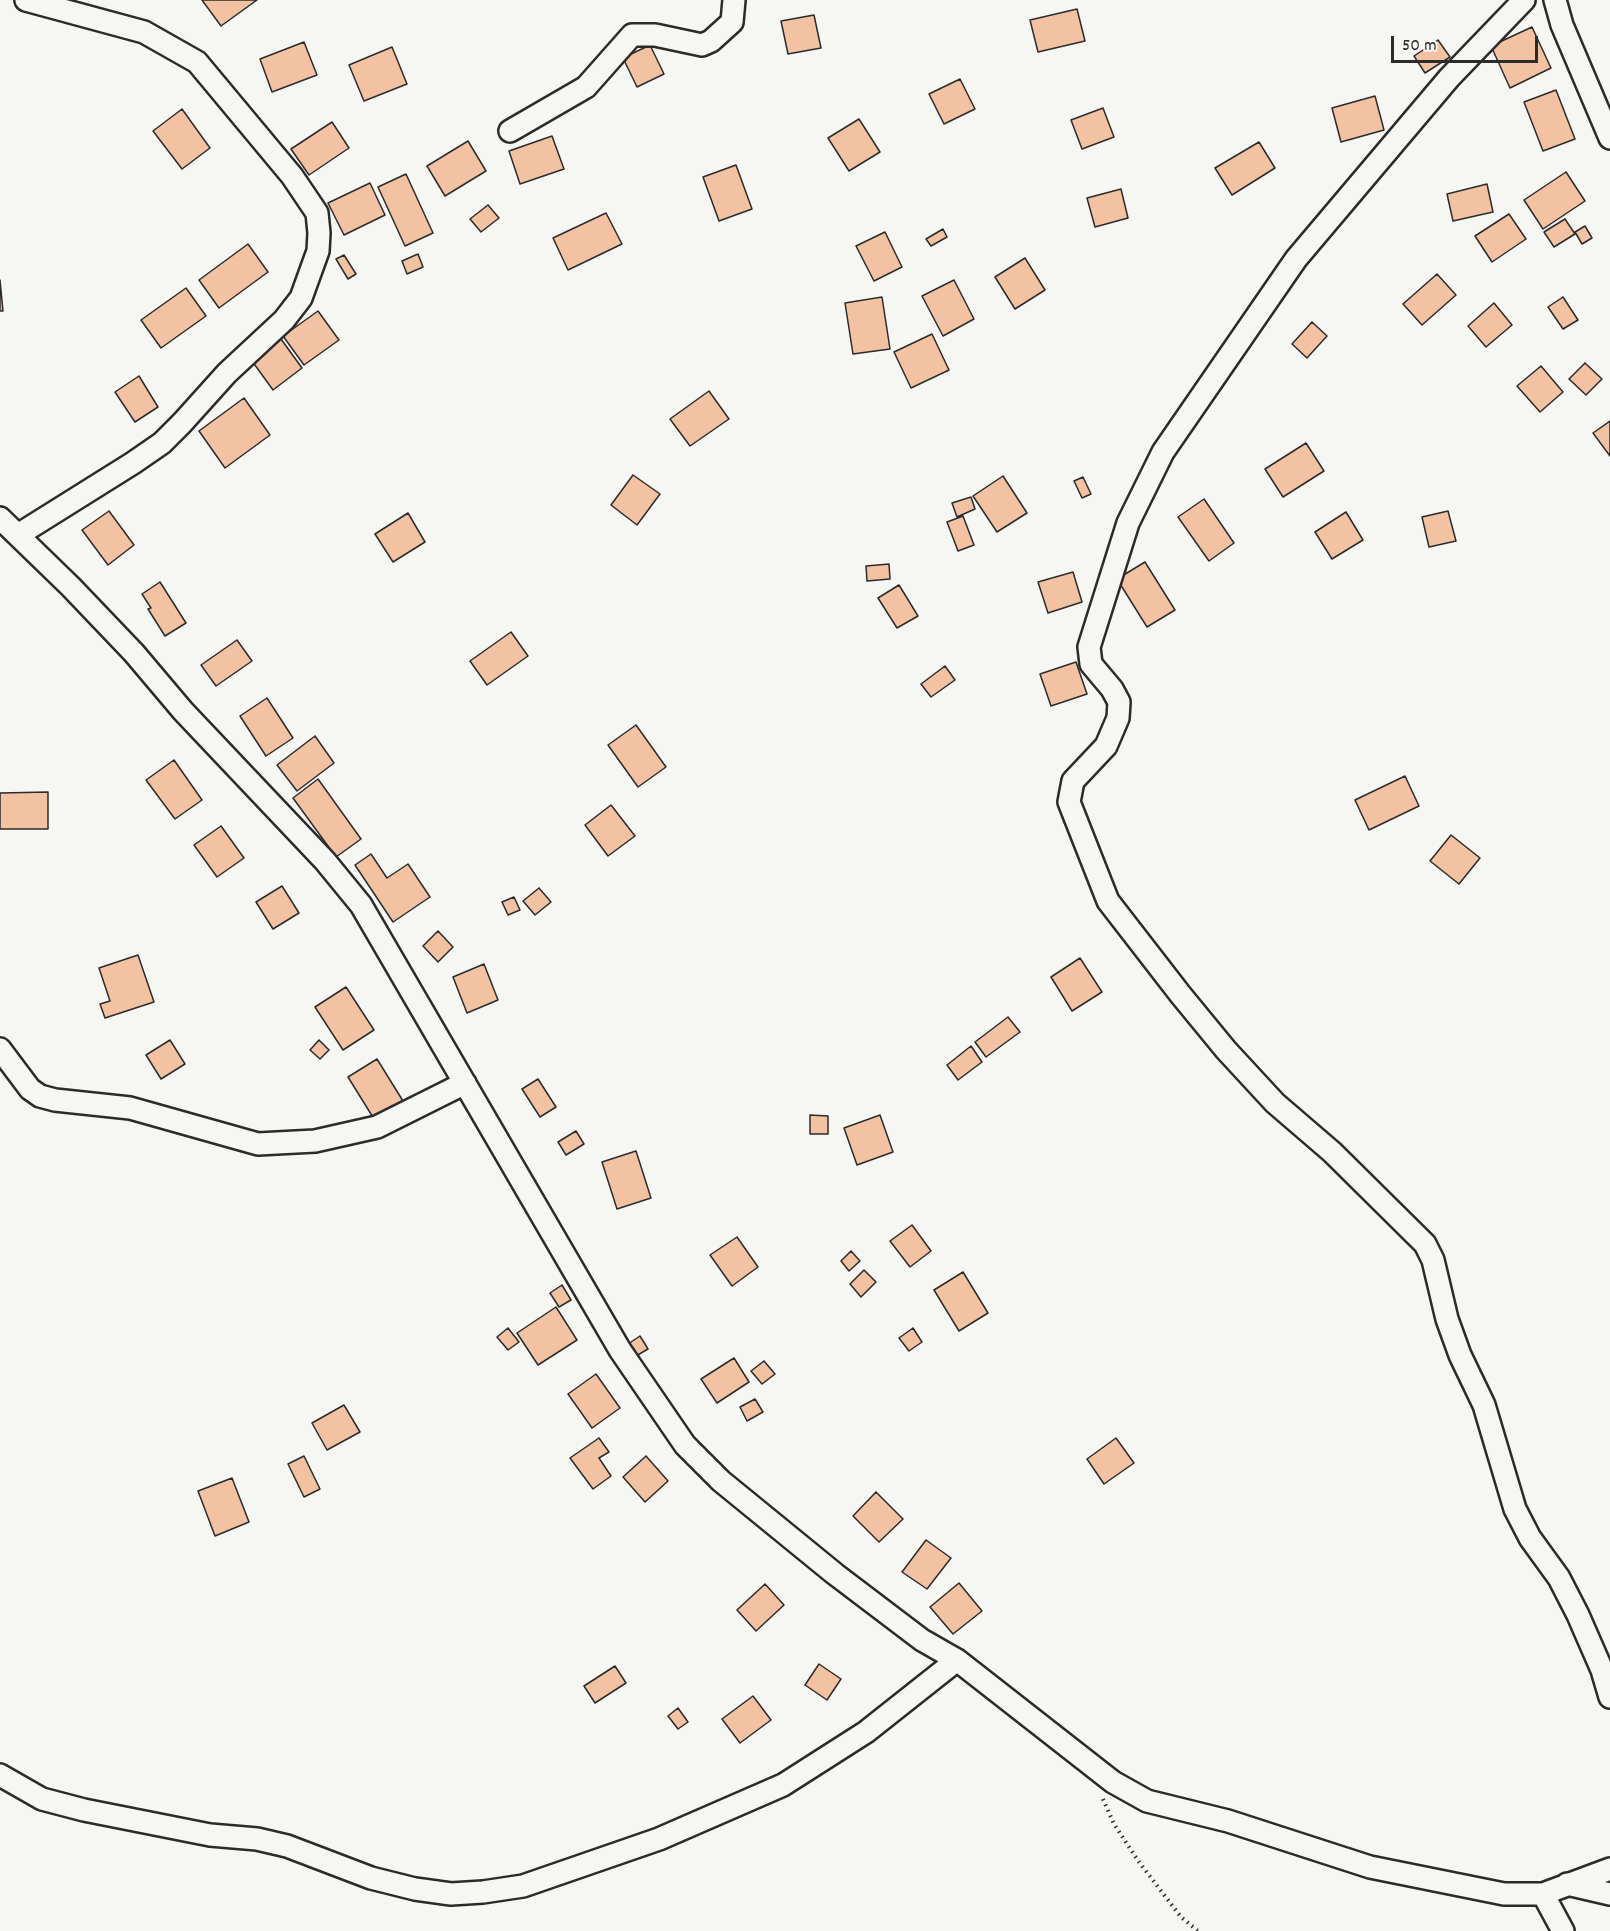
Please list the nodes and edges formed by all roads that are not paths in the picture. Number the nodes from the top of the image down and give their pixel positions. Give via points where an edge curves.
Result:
1 (26, 0) edge
2 (734, 0) edge
3 (1524, 0) edge
4 (1555, 0) edge
5 (510, 131) dead end
6 (1610, 138) edge
7 (0, 518) edge
8 (18, 535) junction
9 (0, 1049) edge
10 (465, 1083) junction
11 (957, 1660) junction
12 (1610, 1697) edge
13 (0, 1775) edge
14 (1610, 1869) edge
15 (1567, 1883) junction
16 (1543, 1894) junction
17 (1610, 1894) edge
18 (1563, 1931) edge

1 - 8 street via 144,32 197,62 292,176 317,213 319,233 318,251 301,298 182,423 133,464
2 - 5 street via 732,22 711,41 702,45 655,35 632,35 586,87
3 - 12 street via 1449,78 1296,259 1163,452 1128,523 1089,647 1091,664 1119,702 1118,718 1106,746 1073,781 1069,802 1107,901 1180,994 1275,1103 1332,1152 1425,1244 1460,1355 1484,1405 1515,1509 1578,1615
4 - 6 street
7 - 8 street
8 - 10 street via 79,595 361,904
9 - 10 street via 30,1089 40,1096 130,1108 258,1144 315,1141 377,1127
10 - 11 street via 620,1350 685,1445 721,1481 835,1574 922,1640
11 - 13 street via 866,1732 783,1785 659,1839 523,1886 483,1892 451,1894 415,1889 371,1878 287,1846 84,1810 42,1799
11 - 16 street via 1087,1763 1147,1801 1228,1821 1400,1874 1504,1893
14 - 15 street
15 - 16 street
15 - 17 street
16 - 18 street

